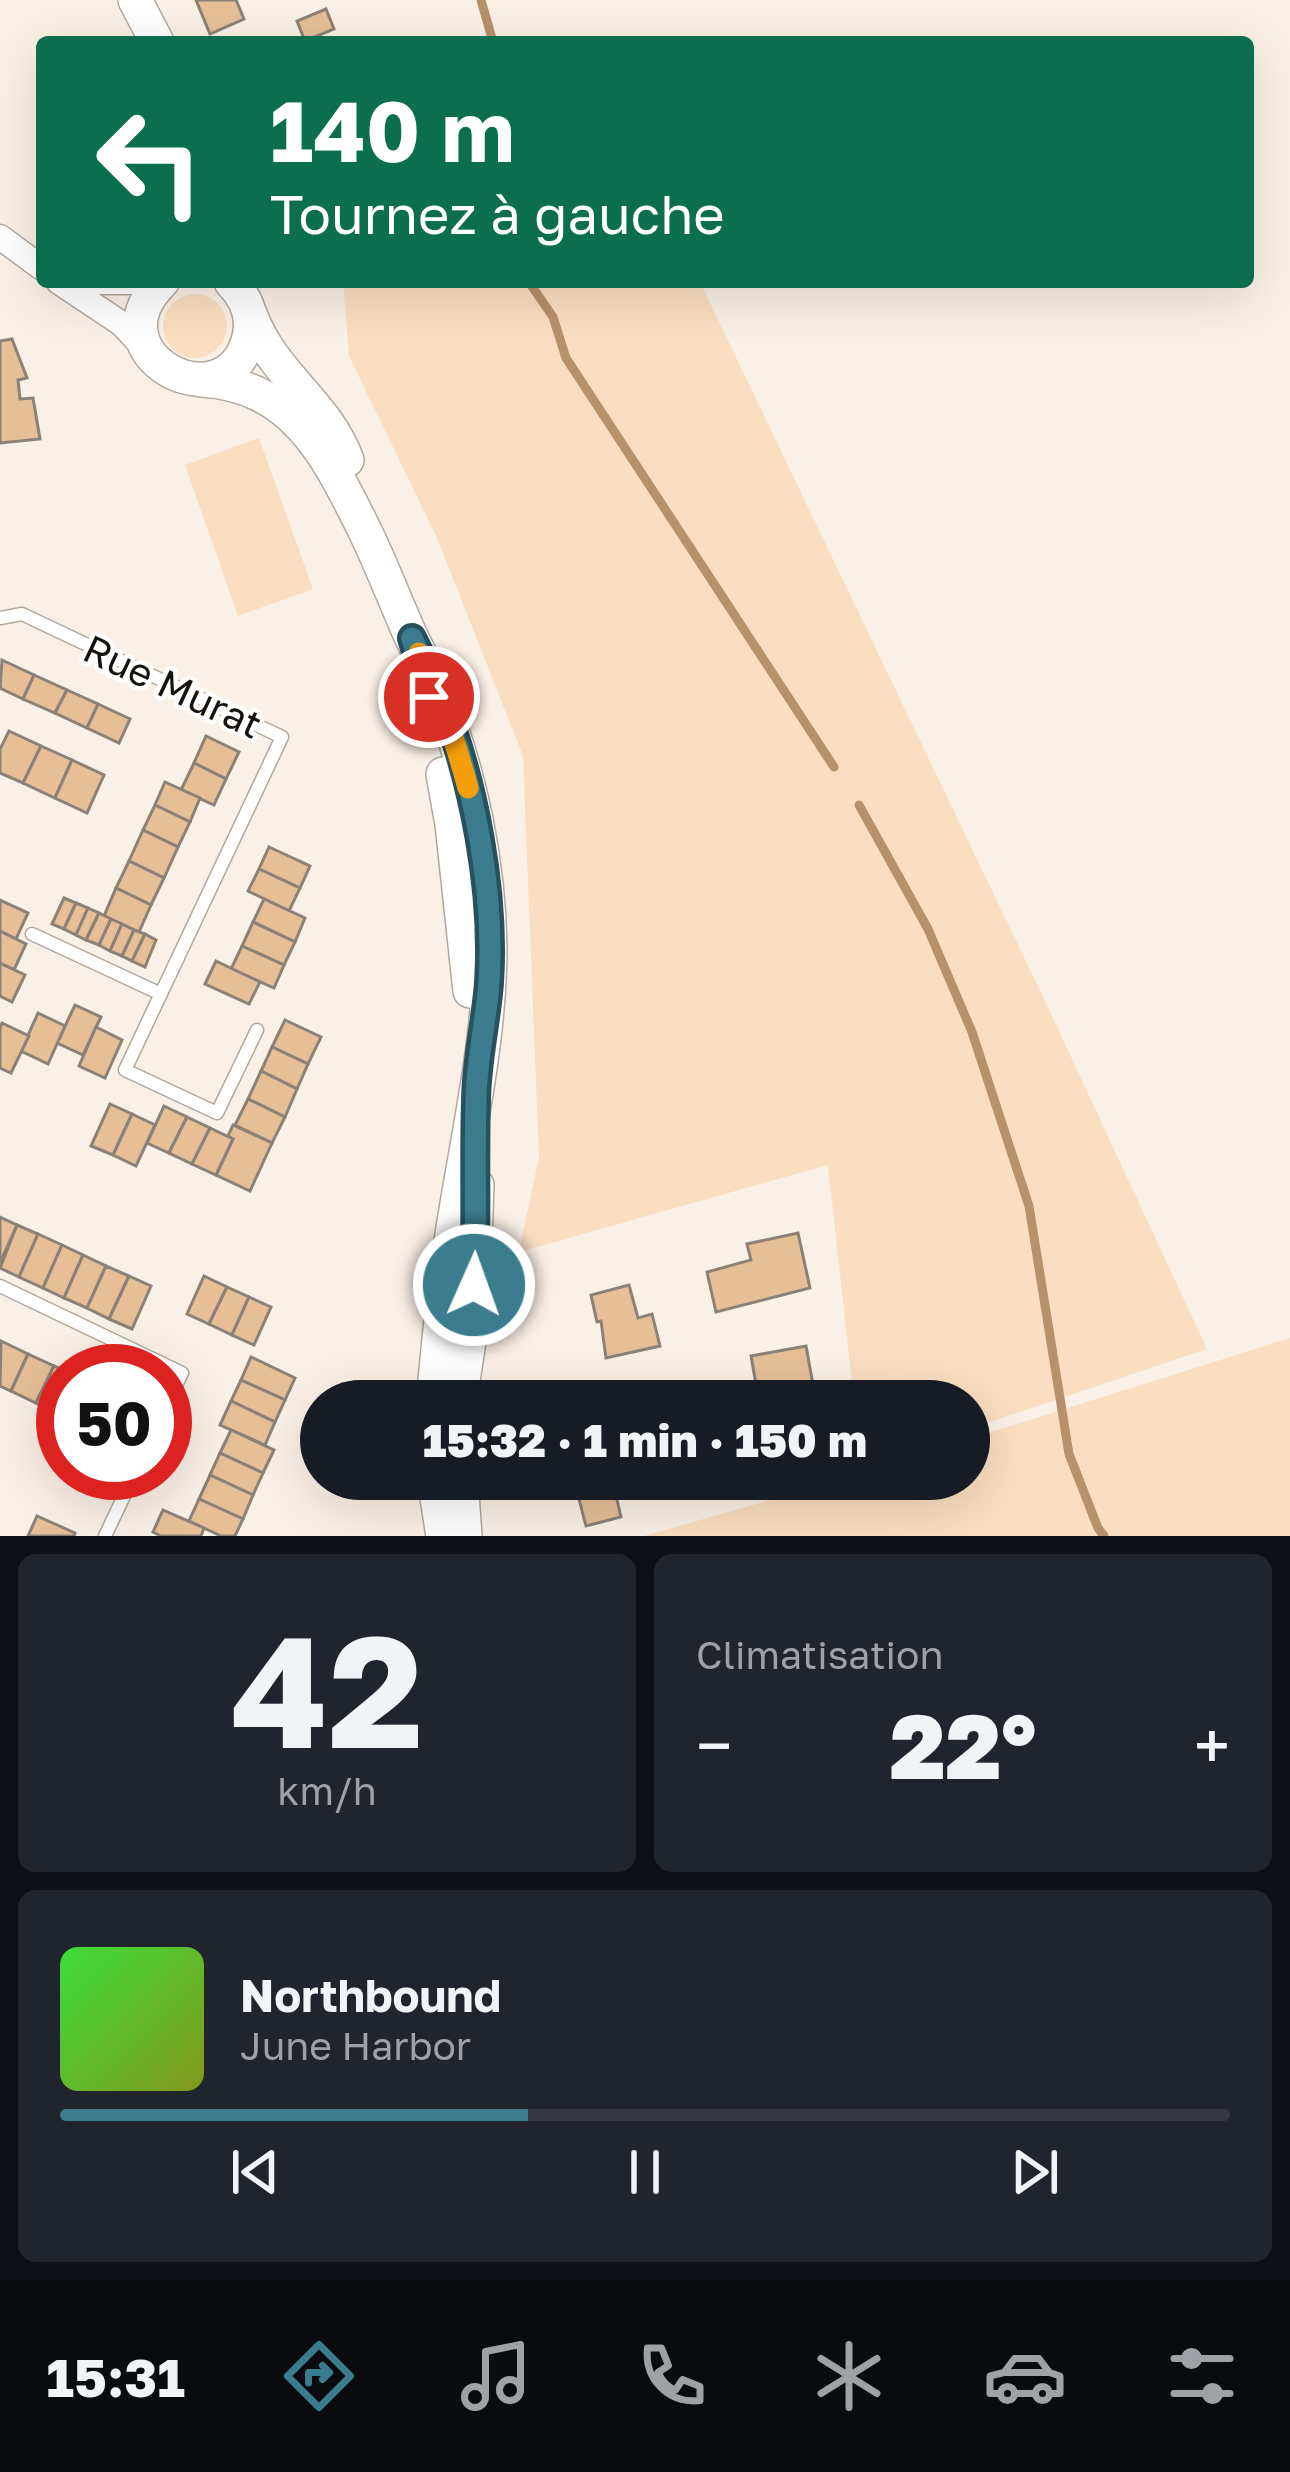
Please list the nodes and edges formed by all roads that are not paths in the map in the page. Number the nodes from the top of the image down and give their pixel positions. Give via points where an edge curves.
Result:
1 (135, 0) edge
2 (147, 0) edge
3 (154, 36) edge
4 (155, 36) edge
5 (8, 242) edge
6 (36, 260) edge
7 (68, 288) edge
8 (156, 288) edge
9 (240, 293) edge
10 (151, 357) junction
11 (201, 380) junction
12 (376, 554) junction
13 (0, 618) edge
14 (32, 934) dead end
15 (161, 994) junction
16 (257, 1030) dead end
17 (477, 1084) junction
18 (0, 1286) edge
19 (123, 1344) edge
20 (435, 1380) edge
21 (463, 1380) edge
22 (122, 1500) edge
23 (437, 1500) edge
24 (462, 1500) edge
25 (105, 1536) edge
26 (443, 1536) edge
27 (465, 1536) edge

1 - 3 main road
2 - 4 main road
5 - 6 street
7 - 10 street via 122,324
8 - 10 main road via 143,309 142,340
9 - 11 main road via 249,338 238,360
9 - 12 main road via 259,339 341,444
10 - 11 main road via 182,378
11 - 12 main road via 248,387 285,410 334,471
12 - 17 main road via 439,693 480,848 490,944
13 - 15 lane, Rue Murat via 22,614 282,737
14 - 15 lane
15 - 16 lane, Rue Murat via 125,1070 217,1113
17 - 20 main road
17 - 21 main road via 474,1285
18 - 19 lane
22 - 25 lane
23 - 26 main road
24 - 27 main road

